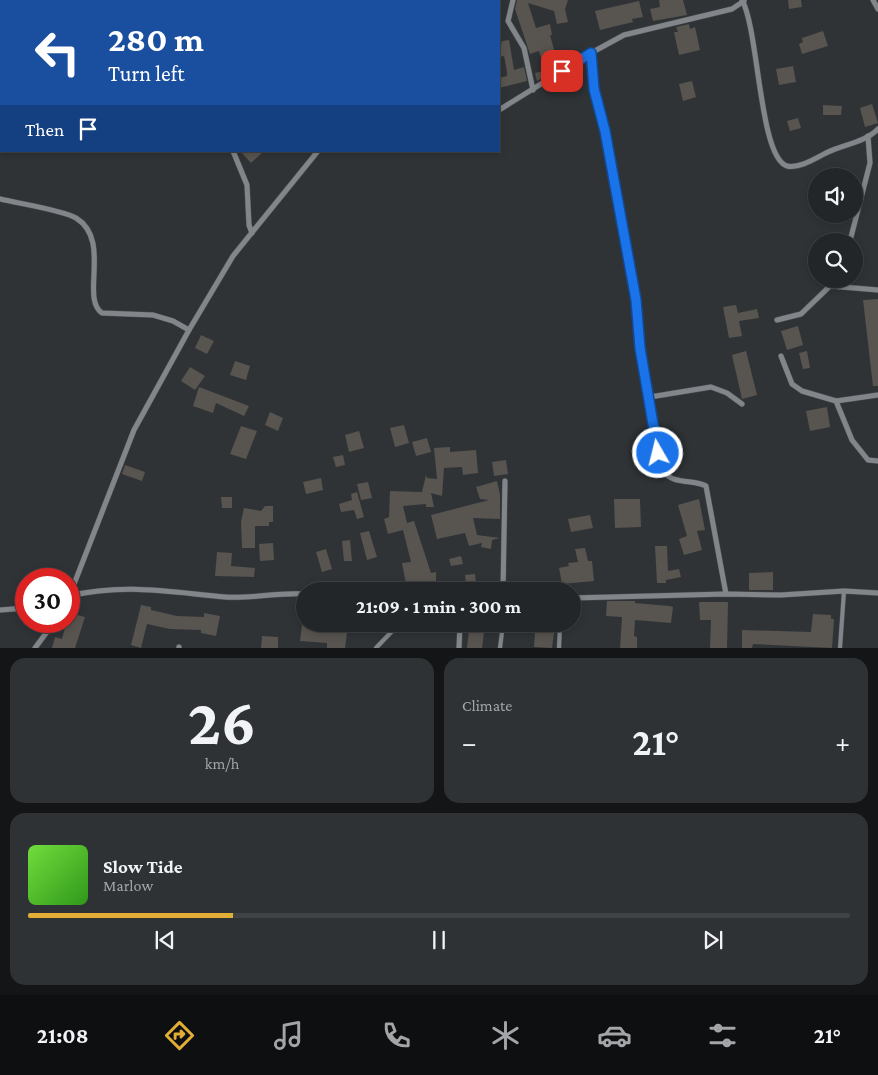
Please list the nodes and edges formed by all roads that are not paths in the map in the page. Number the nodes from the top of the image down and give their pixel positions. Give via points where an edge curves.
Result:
1 (513, 0) edge
2 (872, 0) edge
3 (743, 1) edge
4 (878, 9) edge
5 (591, 53) junction
6 (533, 90) junction
7 (500, 109) edge
8 (878, 129) edge
9 (868, 136) junction
10 (233, 152) edge
11 (317, 152) edge
12 (870, 163) junction
13 (878, 164) edge
14 (0, 199) edge
15 (252, 233) junction
16 (852, 233) edge
17 (828, 288) edge
18 (854, 288) edge
19 (878, 290) edge
20 (777, 320) dead end
21 (189, 330) junction
22 (780, 356) dead end
23 (878, 395) edge
24 (650, 397) junction
25 (836, 401) junction
26 (742, 404) dead end
27 (878, 461) edge
28 (505, 481) dead end
29 (80, 568) edge
30 (503, 582) edge
31 (844, 592) junction
32 (296, 593) edge
33 (878, 593) edge
34 (80, 594) edge
35 (726, 594) junction
36 (581, 598) edge
37 (15, 609) edge
38 (0, 610) edge
39 (391, 632) edge
40 (460, 632) edge
41 (502, 632) edge
42 (560, 632) edge
43 (47, 633) edge
44 (35, 648) edge
45 (376, 648) edge
46 (459, 648) edge
47 (500, 648) edge
48 (559, 648) edge
49 (840, 648) edge

1 - 6 street via 508,21 524,48
2 - 4 street
3 - 5 street via 732,9 624,35
3 - 9 street via 752,35 769,141 782,162 789,166 803,164
5 - 6 street
5 - 24 street via 594,89 605,131 636,300 640,348
6 - 7 street
8 - 9 street
9 - 12 street
10 - 15 street via 247,185
11 - 15 street
12 - 13 street
12 - 16 street
14 - 21 street via 74,216 85,225 96,262 93,298 102,314 161,316
15 - 21 street via 233,256
17 - 20 street via 801,314
18 - 19 street
21 - 29 street via 134,430
22 - 25 street via 792,384 802,391
23 - 25 street
24 - 26 street via 711,387
24 - 35 street via 658,453 664,471 675,480 706,486
25 - 27 street via 852,440 868,460
28 - 30 street
31 - 33 street
31 - 35 street
31 - 49 lane
32 - 34 street via 226,597 124,588
35 - 36 street
37 - 38 street
39 - 45 lane
40 - 46 street
41 - 47 lane
42 - 48 lane
43 - 44 street

